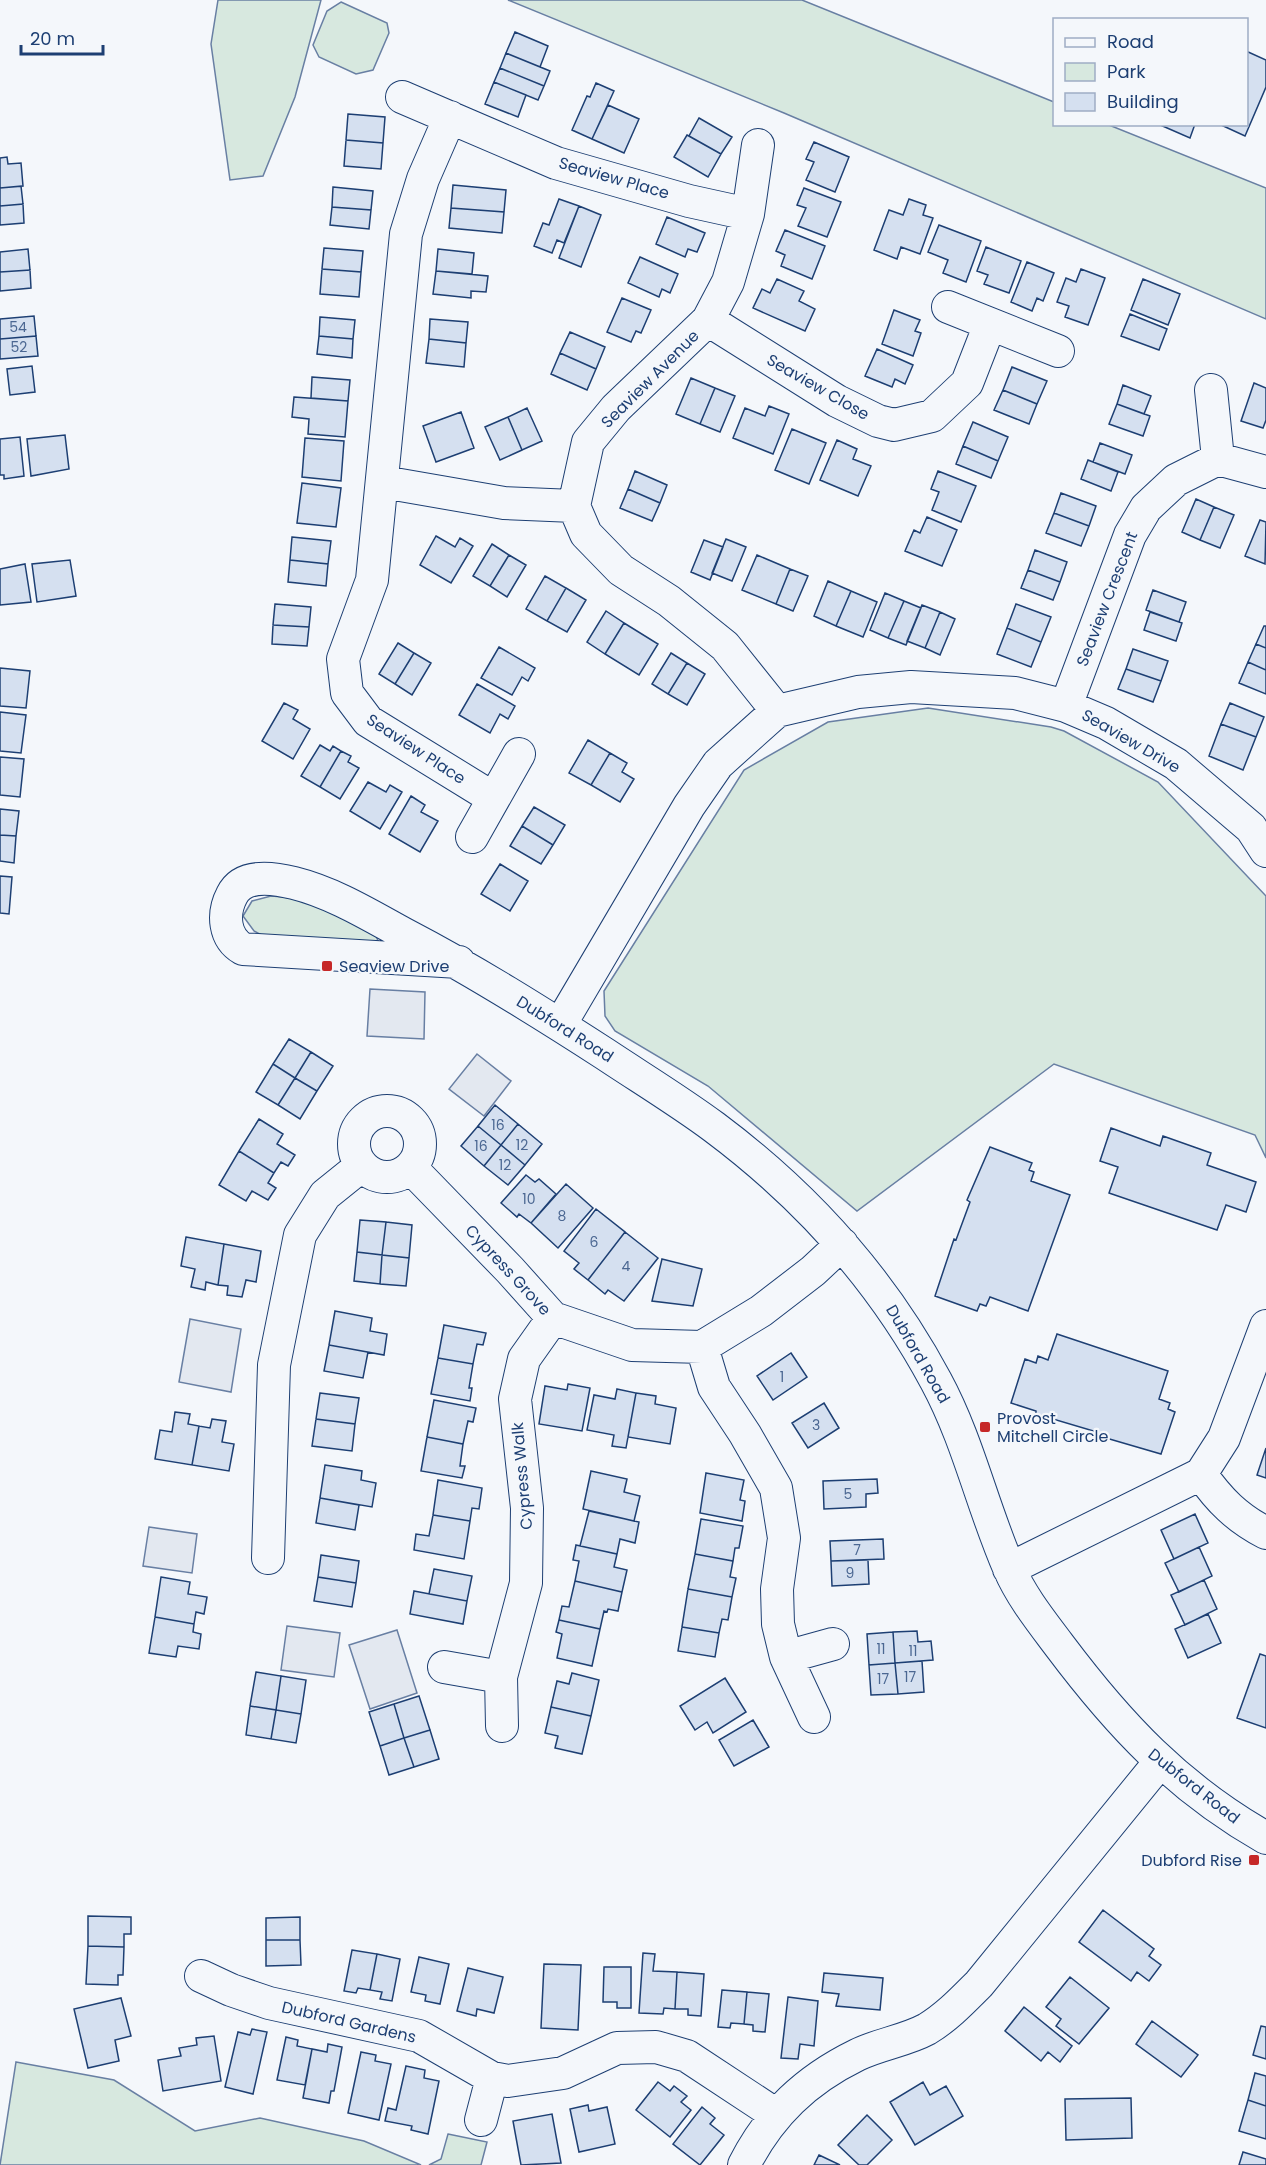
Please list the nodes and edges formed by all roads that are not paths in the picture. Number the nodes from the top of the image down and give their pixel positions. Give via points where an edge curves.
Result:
1 (402, 98) dead end
2 (450, 117) junction
3 (758, 145) dead end
4 (748, 214) junction
5 (948, 307) dead end
6 (708, 320) junction
7 (990, 324) junction
8 (1058, 351) dead end
9 (1211, 390) dead end
10 (1218, 459) junction
11 (1266, 472) edge
12 (383, 482) junction
13 (574, 506) junction
14 (1066, 706) junction
15 (777, 711) junction
16 (519, 754) dead end
17 (493, 798) junction
18 (472, 837) dead end
19 (1266, 851) edge
20 (459, 962) junction
21 (560, 1025) junction
22 (361, 1166) junction
23 (411, 1168) junction
24 (842, 1244) junction
25 (553, 1318) junction
26 (1266, 1326) edge
27 (702, 1347) junction
28 (1201, 1474) junction
29 (1266, 1533) edge
30 (268, 1558) dead end
31 (1009, 1569) junction
32 (833, 1644) dead end
33 (786, 1658) junction
34 (444, 1667) dead end
35 (501, 1677) junction
36 (814, 1717) dead end
37 (502, 1726) dead end
38 (1159, 1762) junction
39 (1266, 1838) edge
40 (201, 1976) dead end
41 (492, 2078) junction
42 (776, 2114) junction
43 (481, 2120) dead end
44 (744, 2165) edge

1 - 2 street, Seaview Place
2 - 4 street, Seaview Place via 556,163
2 - 12 street, Seaview Place via 423,179 406,234
3 - 4 street, Seaview Avenue
4 - 6 street, Seaview Avenue via 728,282
5 - 7 street
6 - 7 street, Seaview Close via 837,401 878,422 894,425 932,416 966,383
6 - 13 street, Seaview Avenue via 616,408 588,442
7 - 8 street
9 - 10 street
10 - 11 street
10 - 14 street, Seaview Crescent via 1176,480 1146,508 1130,535
12 - 13 street via 504,503
12 - 17 street, Seaview Place via 372,580 343,659 347,693 368,721
13 - 15 street via 586,534 621,570 669,601 725,646
14 - 15 street, Seaview Drive via 1016,693 911,687 858,692
14 - 19 street, Seaview Drive via 1106,723 1176,764 1251,828
15 - 21 street, Seaview Drive via 718,764 689,806
16 - 17 street
17 - 18 street
20 - 20 street, Dubford Road via 243,949 235,944 226,925 229,903 233,892 249,880 291,882 313,888
20 - 21 street, Dubford Road
21 - 24 street, Dubford Road via 715,1128 788,1190
22 - 23 street via 369,1173 391,1178
22 - 23 street via 354,1149 356,1131 368,1116 385,1111 402,1114 415,1126 420,1146
22 - 30 street via 326,1195 300,1235 274,1365
23 - 25 street, Cypress Grove
24 - 27 street via 761,1311
24 - 31 street, Dubford Road via 892,1307 936,1382 960,1432
25 - 27 street, Cypress Grove via 632,1345
25 - 35 street, Cypress Walk via 524,1359 515,1400 527,1508 526,1583
26 - 28 street via 1224,1438
27 - 33 street via 714,1387 776,1488 784,1538 777,1589 778,1624
28 - 29 street via 1220,1500 1243,1521
28 - 31 street
31 - 38 street, Dubford Road via 1072,1663
32 - 33 street
33 - 36 street
34 - 35 street
35 - 37 street, Cypress Walk
38 - 39 street, Dubford Road
38 - 42 street via 980,1984 956,2007 926,2029 858,2054 806,2085
40 - 41 street, Dubford Gardens via 269,2003 419,2036
41 - 42 street, Dubford Gardens via 508,2081 564,2073 616,2048 656,2047 687,2056
41 - 43 street
42 - 44 street

